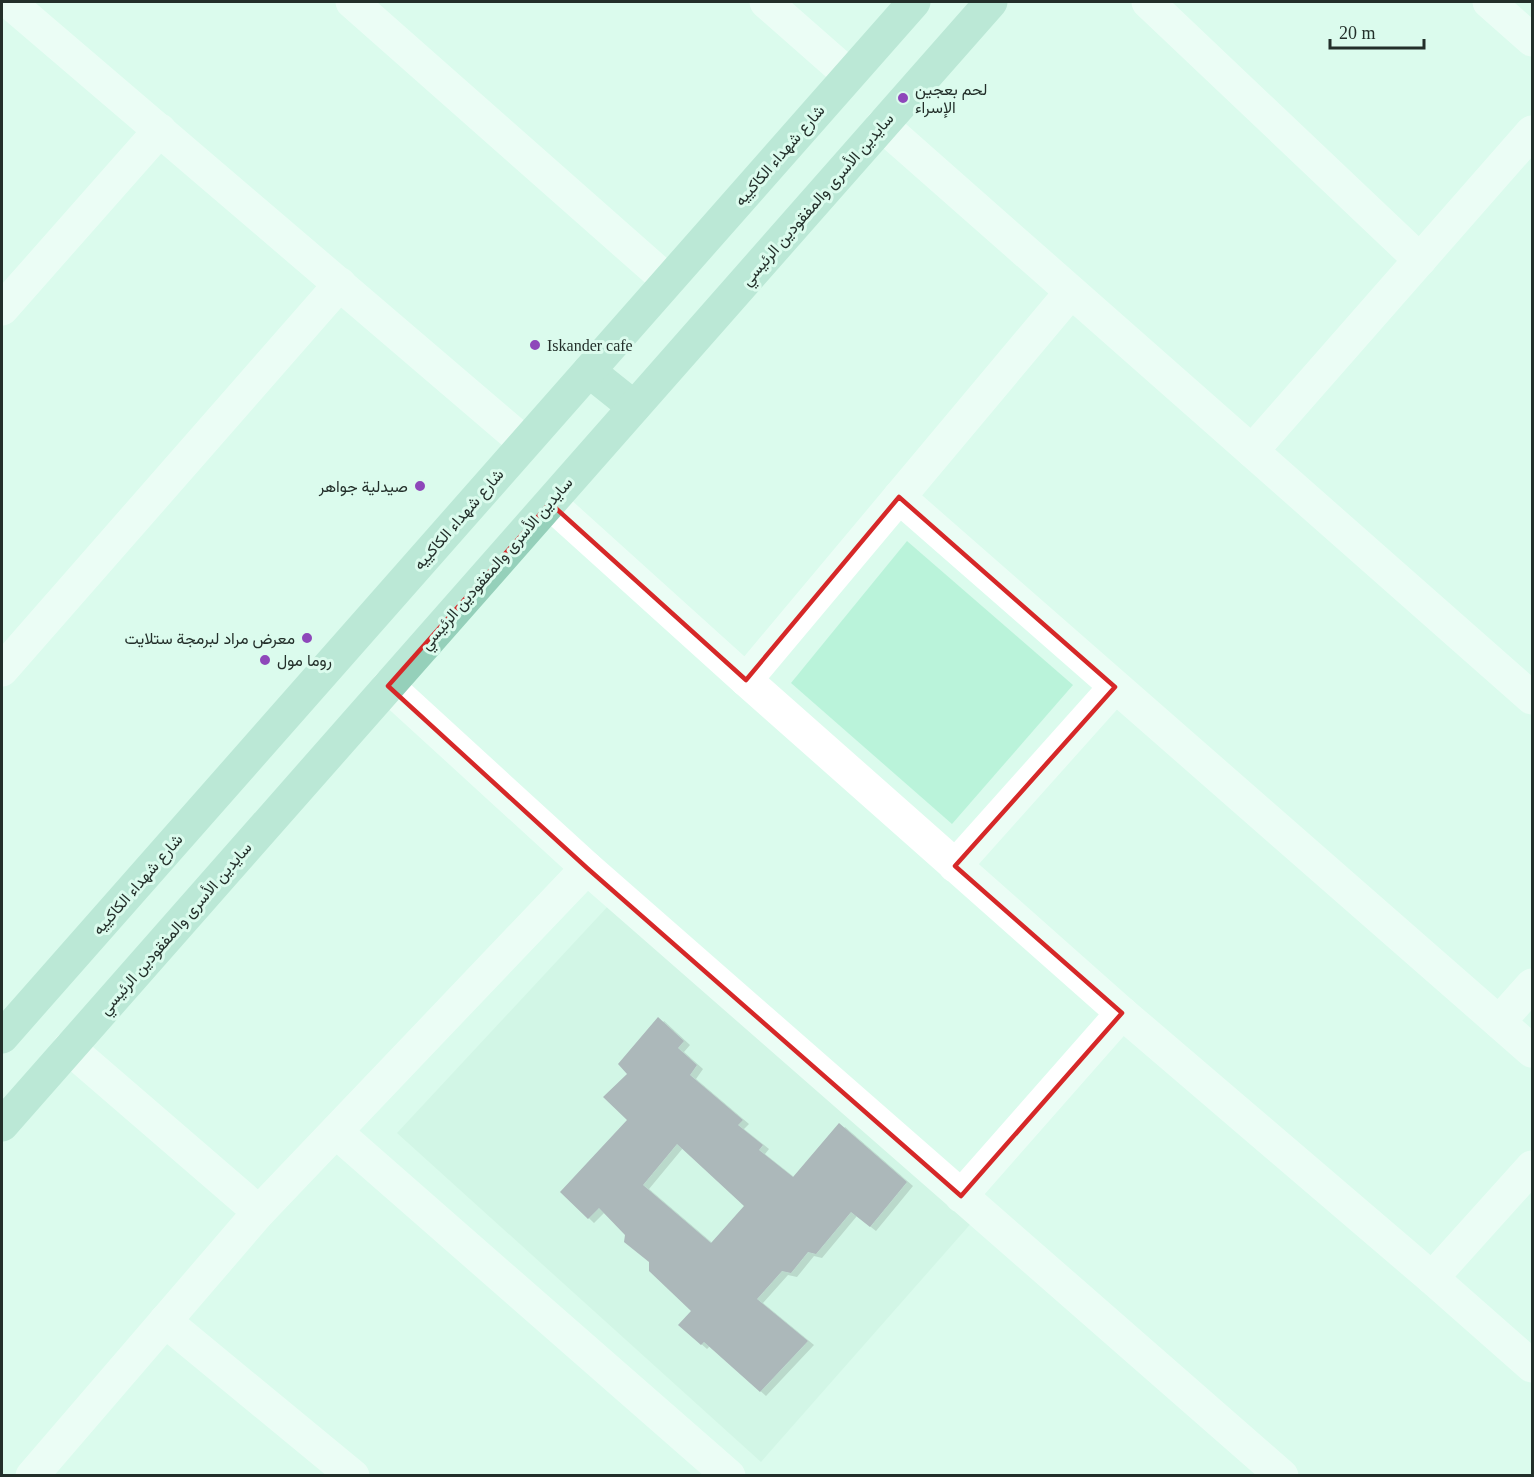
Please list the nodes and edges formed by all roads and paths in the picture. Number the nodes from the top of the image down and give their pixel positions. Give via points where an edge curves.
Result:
1 (9, 2) edge
2 (352, 2) edge
3 (766, 2) edge
4 (914, 2) edge
5 (991, 2) edge
6 (1149, 2) edge
7 (1489, 2) edge
8 (1533, 40) edge
9 (849, 75) junction
10 (882, 126) junction
11 (159, 130) junction
12 (1533, 132) edge
13 (1420, 260) junction
14 (668, 281) junction
15 (340, 284) junction
16 (1071, 292) junction
17 (2, 309) edge
18 (589, 371) junction
19 (634, 407) junction
20 (525, 443) junction
21 (1252, 452) junction
22 (898, 497) junction
23 (549, 503) junction
24 (2, 669) edge
25 (746, 680) junction
26 (388, 686) junction
27 (1115, 687) junction
28 (1533, 698) edge
29 (955, 866) junction
30 (587, 868) junction
31 (1533, 985) edge
32 (1122, 1014) junction
33 (1499, 1022) junction
34 (2, 1037) edge
35 (69, 1048) junction
36 (1533, 1051) edge
37 (2, 1125) edge
38 (336, 1132) junction
39 (1533, 1167) edge
40 (962, 1196) junction
41 (259, 1212) junction
42 (1432, 1278) junction
43 (165, 1321) junction
44 (1533, 1366) edge
45 (32, 1476) edge
46 (352, 1476) edge
47 (729, 1476) edge
48 (1282, 1476) edge

1 - 11 street
2 - 14 street
3 - 9 street
4 - 9 main road, شارع شهداء الكاكييه
5 - 10 main road, سايدين الأسرى والمفقودين الرئيسي
6 - 13 street
7 - 8 street
9 - 14 main road, شارع شهداء الكاكييه
10 - 16 street
10 - 19 main road, سايدين الأسرى والمفقودين الرئيسي
11 - 15 street
11 - 17 street
12 - 13 street
13 - 21 street
14 - 18 main road, شارع شهداء الكاكييه
15 - 20 street
15 - 24 street
16 - 21 street
16 - 22 street
18 - 19 main road
18 - 20 main road, شارع شهداء الكاكييه
19 - 23 main road, سايدين الأسرى والمفقودين الرئيسي
20 - 34 main road, شارع شهداء الكاكييه
21 - 28 street
22 - 25 street
22 - 27 street
23 - 25 street
23 - 26 main road, سايدين الأسرى والمفقودين الرئيسي
25 - 29 street
26 - 30 street
26 - 35 main road, سايدين الأسرى والمفقودين الرئيسي
27 - 29 street
27 - 33 street
29 - 32 street
30 - 38 street
30 - 40 street
31 - 33 street
32 - 40 street
32 - 42 street
33 - 36 street
35 - 37 main road, سايدين الأسرى والمفقودين الرئيسي
35 - 41 street
38 - 41 street
38 - 47 street
39 - 42 street
40 - 48 street
41 - 43 street
42 - 44 street
43 - 45 street
43 - 46 street

